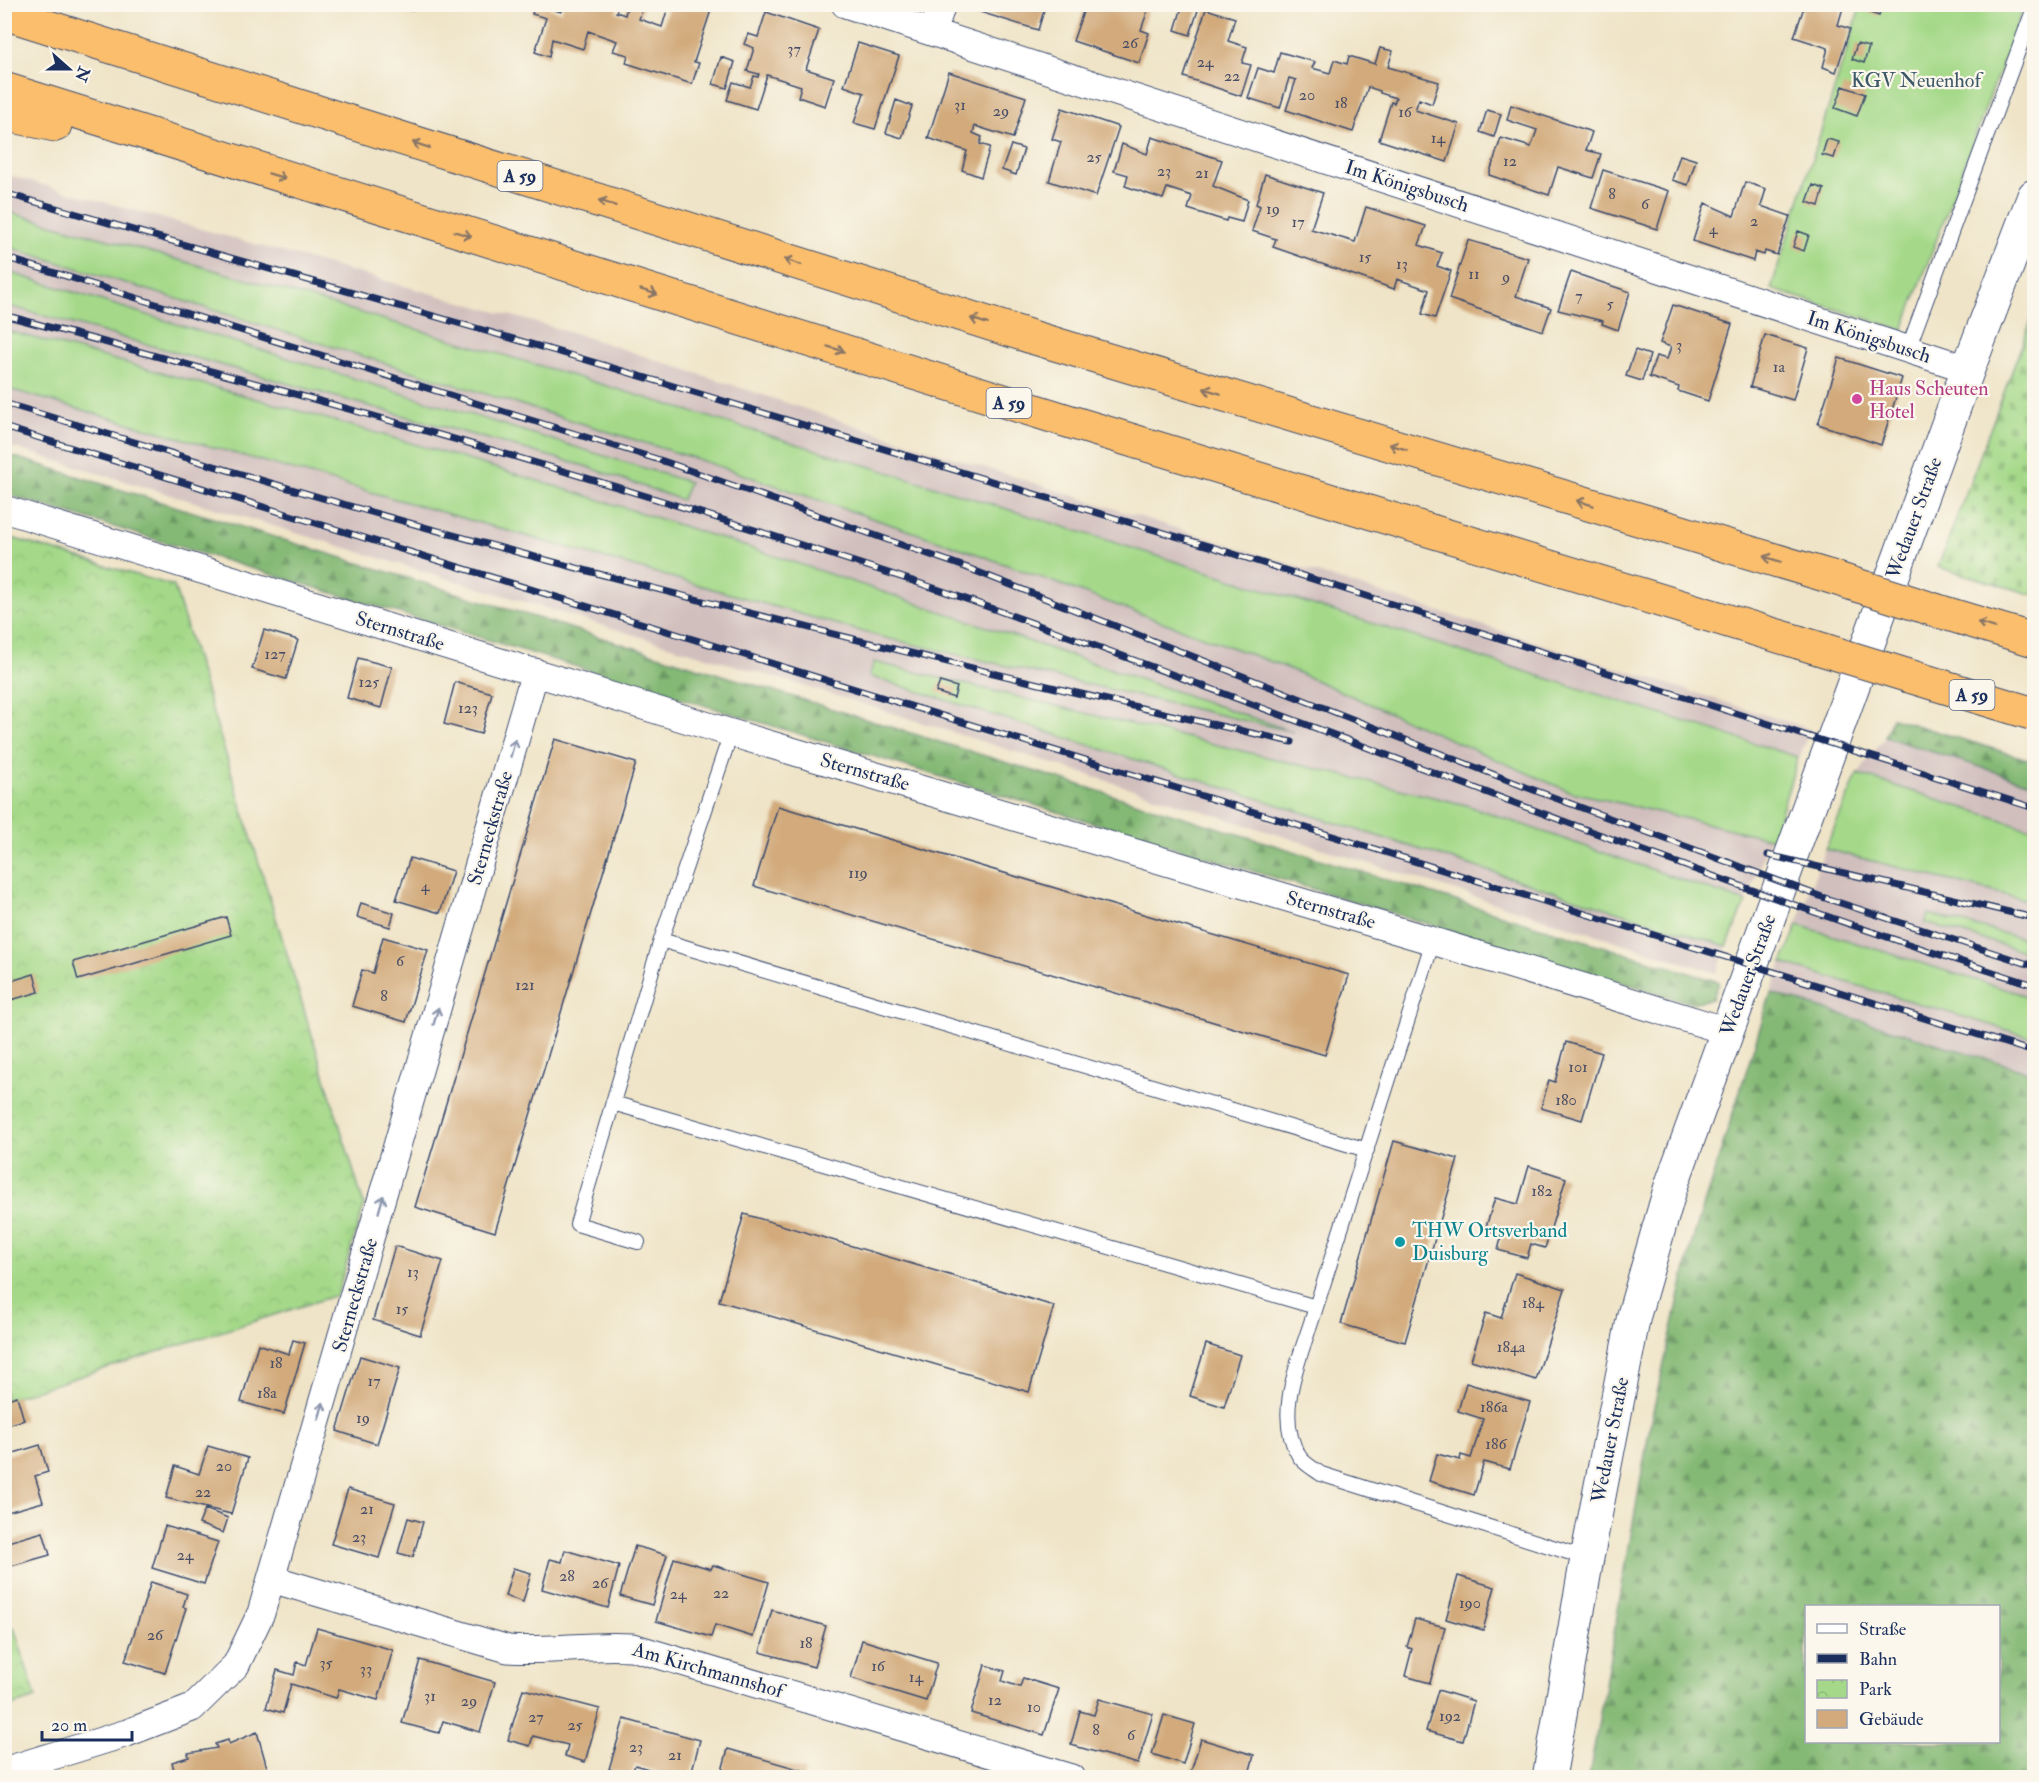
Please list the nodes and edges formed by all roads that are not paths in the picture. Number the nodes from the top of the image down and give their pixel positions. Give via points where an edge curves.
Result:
1 (845, 4) edge
2 (942, 4) edge
3 (2034, 8) edge
4 (4, 13) edge
5 (933, 32) junction
6 (4, 89) edge
7 (4, 114) edge
8 (221, 159) junction
9 (2034, 196) edge
10 (1908, 349) junction
11 (1968, 369) junction
12 (4, 509) edge
13 (2034, 640) edge
14 (536, 672) junction
15 (2034, 714) edge
16 (731, 733) junction
17 (661, 940) junction
18 (1433, 940) junction
19 (1727, 1031) junction
20 (613, 1103) junction
21 (1367, 1150) junction
22 (638, 1242) dead end
23 (1316, 1307) junction
24 (1587, 1558) junction
25 (272, 1579) junction
26 (4, 1771) edge
27 (1071, 1778) edge
28 (1549, 1778) edge

1 - 5 street, Im Königsbusch
2 - 5 street
3 - 10 lane
13 -> 4 highway, A 59, bridge via 1023,335
5 - 10 street, Im Königsbusch
6 - 8 highway, A 59
7 - 8 highway, A 59
8 -> 15 highway, A 59, bridge
9 - 11 street, Wedauer Straße
10 - 11 street, Im Königsbusch
11 - 19 street, Wedauer Straße
12 - 14 street, Sternstraße
14 - 16 street, Sternstraße
25 -> 14 street, Sterneckstraße
16 - 17 lane
16 - 18 street, Sternstraße
17 - 20 lane
17 - 21 lane
18 - 19 street, Sternstraße
18 - 21 lane
19 - 24 street, Wedauer Straße via 1671,1186 1634,1315
20 - 22 lane via 577,1224
20 - 23 lane
21 - 23 lane
23 - 24 lane via 1288,1402 1288,1433 1300,1459 1321,1474
24 - 28 street, Wedauer Straße
25 - 26 street, Sterneckstraße via 236,1665 192,1708 127,1733
25 - 27 street, Am Kirchmannshof via 508,1649 632,1647

